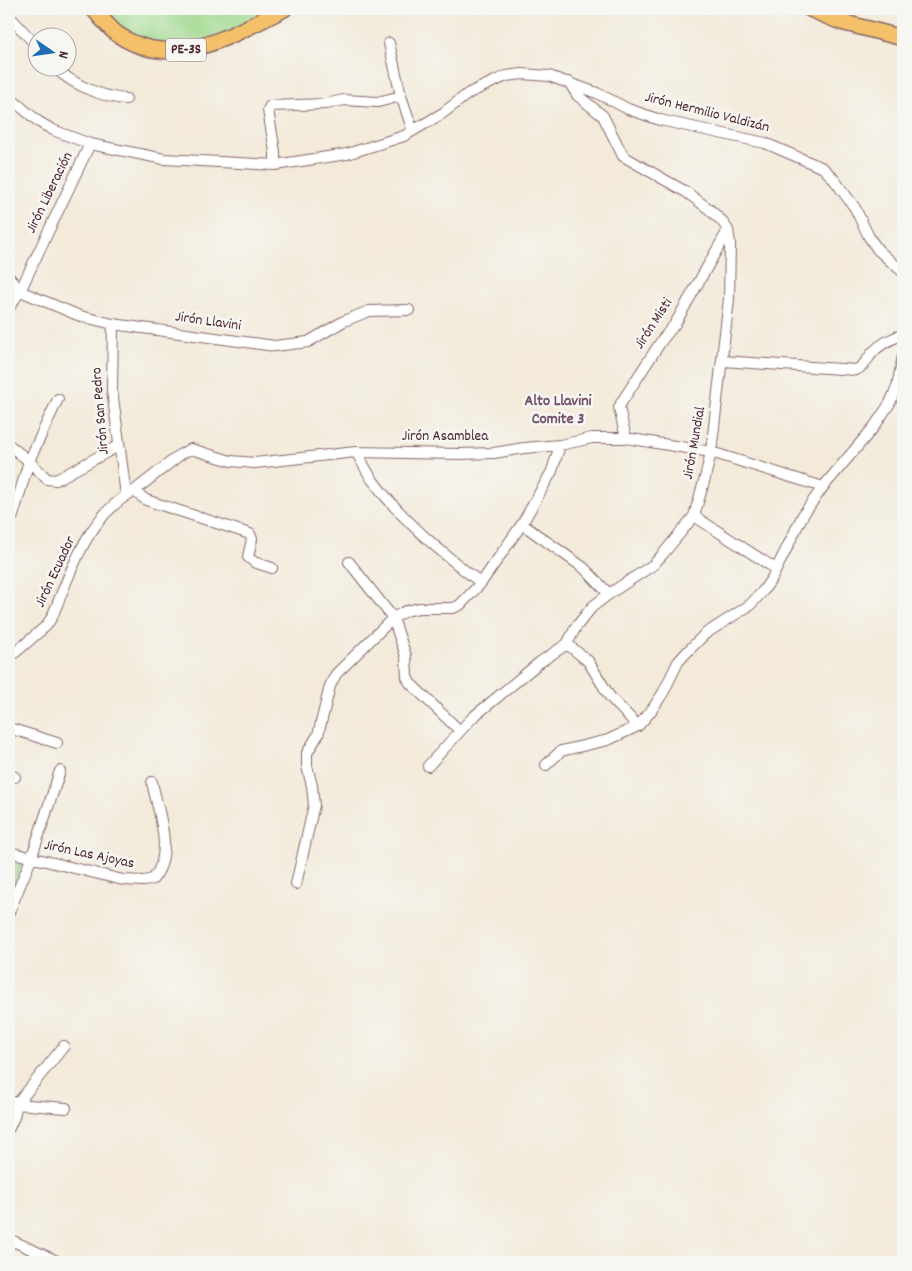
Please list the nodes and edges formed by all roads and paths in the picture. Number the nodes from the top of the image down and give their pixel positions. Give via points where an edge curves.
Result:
1 (93, 9) edge
2 (284, 9) edge
3 (817, 11) edge
4 (9, 16) edge
5 (28, 36) edge
6 (903, 38) edge
7 (389, 43) dead end
8 (70, 78) edge
9 (569, 82) junction
10 (401, 96) junction
11 (9, 97) edge
12 (126, 99) dead end
13 (413, 131) junction
14 (90, 144) junction
15 (275, 165) junction
16 (728, 230) junction
17 (903, 272) edge
18 (9, 277) edge
19 (20, 291) junction
20 (9, 308) edge
21 (409, 310) dead end
22 (112, 324) junction
23 (903, 334) edge
24 (903, 356) edge
25 (723, 361) junction
26 (58, 399) dead end
27 (626, 438) junction
28 (9, 445) edge
29 (560, 445) junction
30 (118, 446) junction
31 (356, 452) junction
32 (711, 452) junction
33 (181, 454) joint
34 (29, 461) junction
35 (823, 487) junction
36 (130, 493) junction
37 (694, 516) junction
38 (9, 518) edge
39 (522, 524) junction
40 (349, 562) dead end
41 (272, 568) dead end
42 (776, 570) junction
43 (481, 583) junction
44 (609, 594) junction
45 (393, 618) junction
46 (567, 644) junction
47 (9, 658) edge
48 (638, 726) junction
49 (9, 728) edge
50 (460, 731) junction
51 (57, 743) dead end
52 (546, 765) dead end
53 (428, 766) dead end
54 (60, 771) dead end
55 (152, 782) dead end
56 (9, 852) edge
57 (30, 859) junction
58 (296, 884) dead end
59 (9, 912) edge
60 (64, 1046) dead end
61 (13, 1102) edge
62 (66, 1108) dead end
63 (9, 1128) edge
64 (9, 1242) edge
65 (59, 1262) edge

1 - 2 highway, PE-3S via 116,33 143,47 172,51 219,41
3 - 6 highway via 841,22
4 - 5 street
7 - 10 street
8 - 12 street via 96,93
9 - 13 street, Jirón Hermilio Valdizán via 550,76 506,76 469,92
9 - 16 street via 577,95 603,116 623,156 686,192 710,209
9 - 17 street, Jirón Hermilio Valdizán via 652,118 766,143 823,168 855,208 878,250
10 - 13 street
10 - 15 street via 378,102 344,100 270,106
11 - 14 street, Jirón Hermilio Valdizán via 39,122 68,138
13 - 15 street, Jirón Hermilio Valdizán via 347,154
14 - 15 street, Jirón Hermilio Valdizán via 164,159
14 - 19 street, Jirón Liberación
16 - 25 street, Jirón Mundial via 729,299
16 - 27 street, Jirón Misti via 674,324 620,403
18 - 19 street, Jirón Llavini
19 - 20 street, Jirón Liberación
19 - 22 street, Jirón Llavini via 80,316
21 - 22 street, Jirón Llavini via 369,311 308,342 275,346
22 - 30 street, Jirón San Pedro via 112,390
23 - 25 street via 883,343 856,370
24 - 35 street via 890,403 874,428
25 - 32 street, Jirón Mundial
26 - 34 street
27 - 29 street, Jirón Asamblea via 592,438
27 - 32 street, Jirón Asamblea
28 - 34 street
29 - 31 street, Jirón Asamblea via 485,454
29 - 39 street via 552,471
30 - 34 street via 56,480 47,479
30 - 36 street, Jirón San Pedro
31 - 33 street, Jirón Asamblea via 255,463 231,461 194,449
31 - 43 street via 373,481 398,510 436,548
32 - 35 street, Jirón Asamblea
32 - 37 street, Jirón Mundial
33 - 36 street, Jirón Ecuador
34 - 38 street via 13,516
35 - 42 street via 803,515
36 - 41 street via 250,534 248,557
36 - 47 street, Jirón Ecuador via 94,527 46,626
37 - 42 street
37 - 44 street, Jirón Mundial via 653,565
39 - 43 street
39 - 44 street via 584,568
40 - 45 street
42 - 48 street via 750,605 705,634 678,662 659,699
43 - 45 street via 457,607 420,608
44 - 46 street, Jirón Mundial via 583,617
45 - 50 street via 406,656 410,683
45 - 58 street via 344,664 330,686 318,735 307,753 314,805
46 - 48 street via 588,661 610,698
46 - 50 street, Jirón Mundial via 533,667
48 - 52 street via 608,740 561,751
49 - 51 street
50 - 53 street, Jirón Mundial
54 - 57 street
55 - 57 street, Jirón Las Ajoyas via 164,840 162,865 153,879 124,880
56 - 57 street, Jirón Las Ajoyas
57 - 59 street
60 - 61 street
61 - 62 street
61 - 63 street via 14,1117
64 - 65 street

